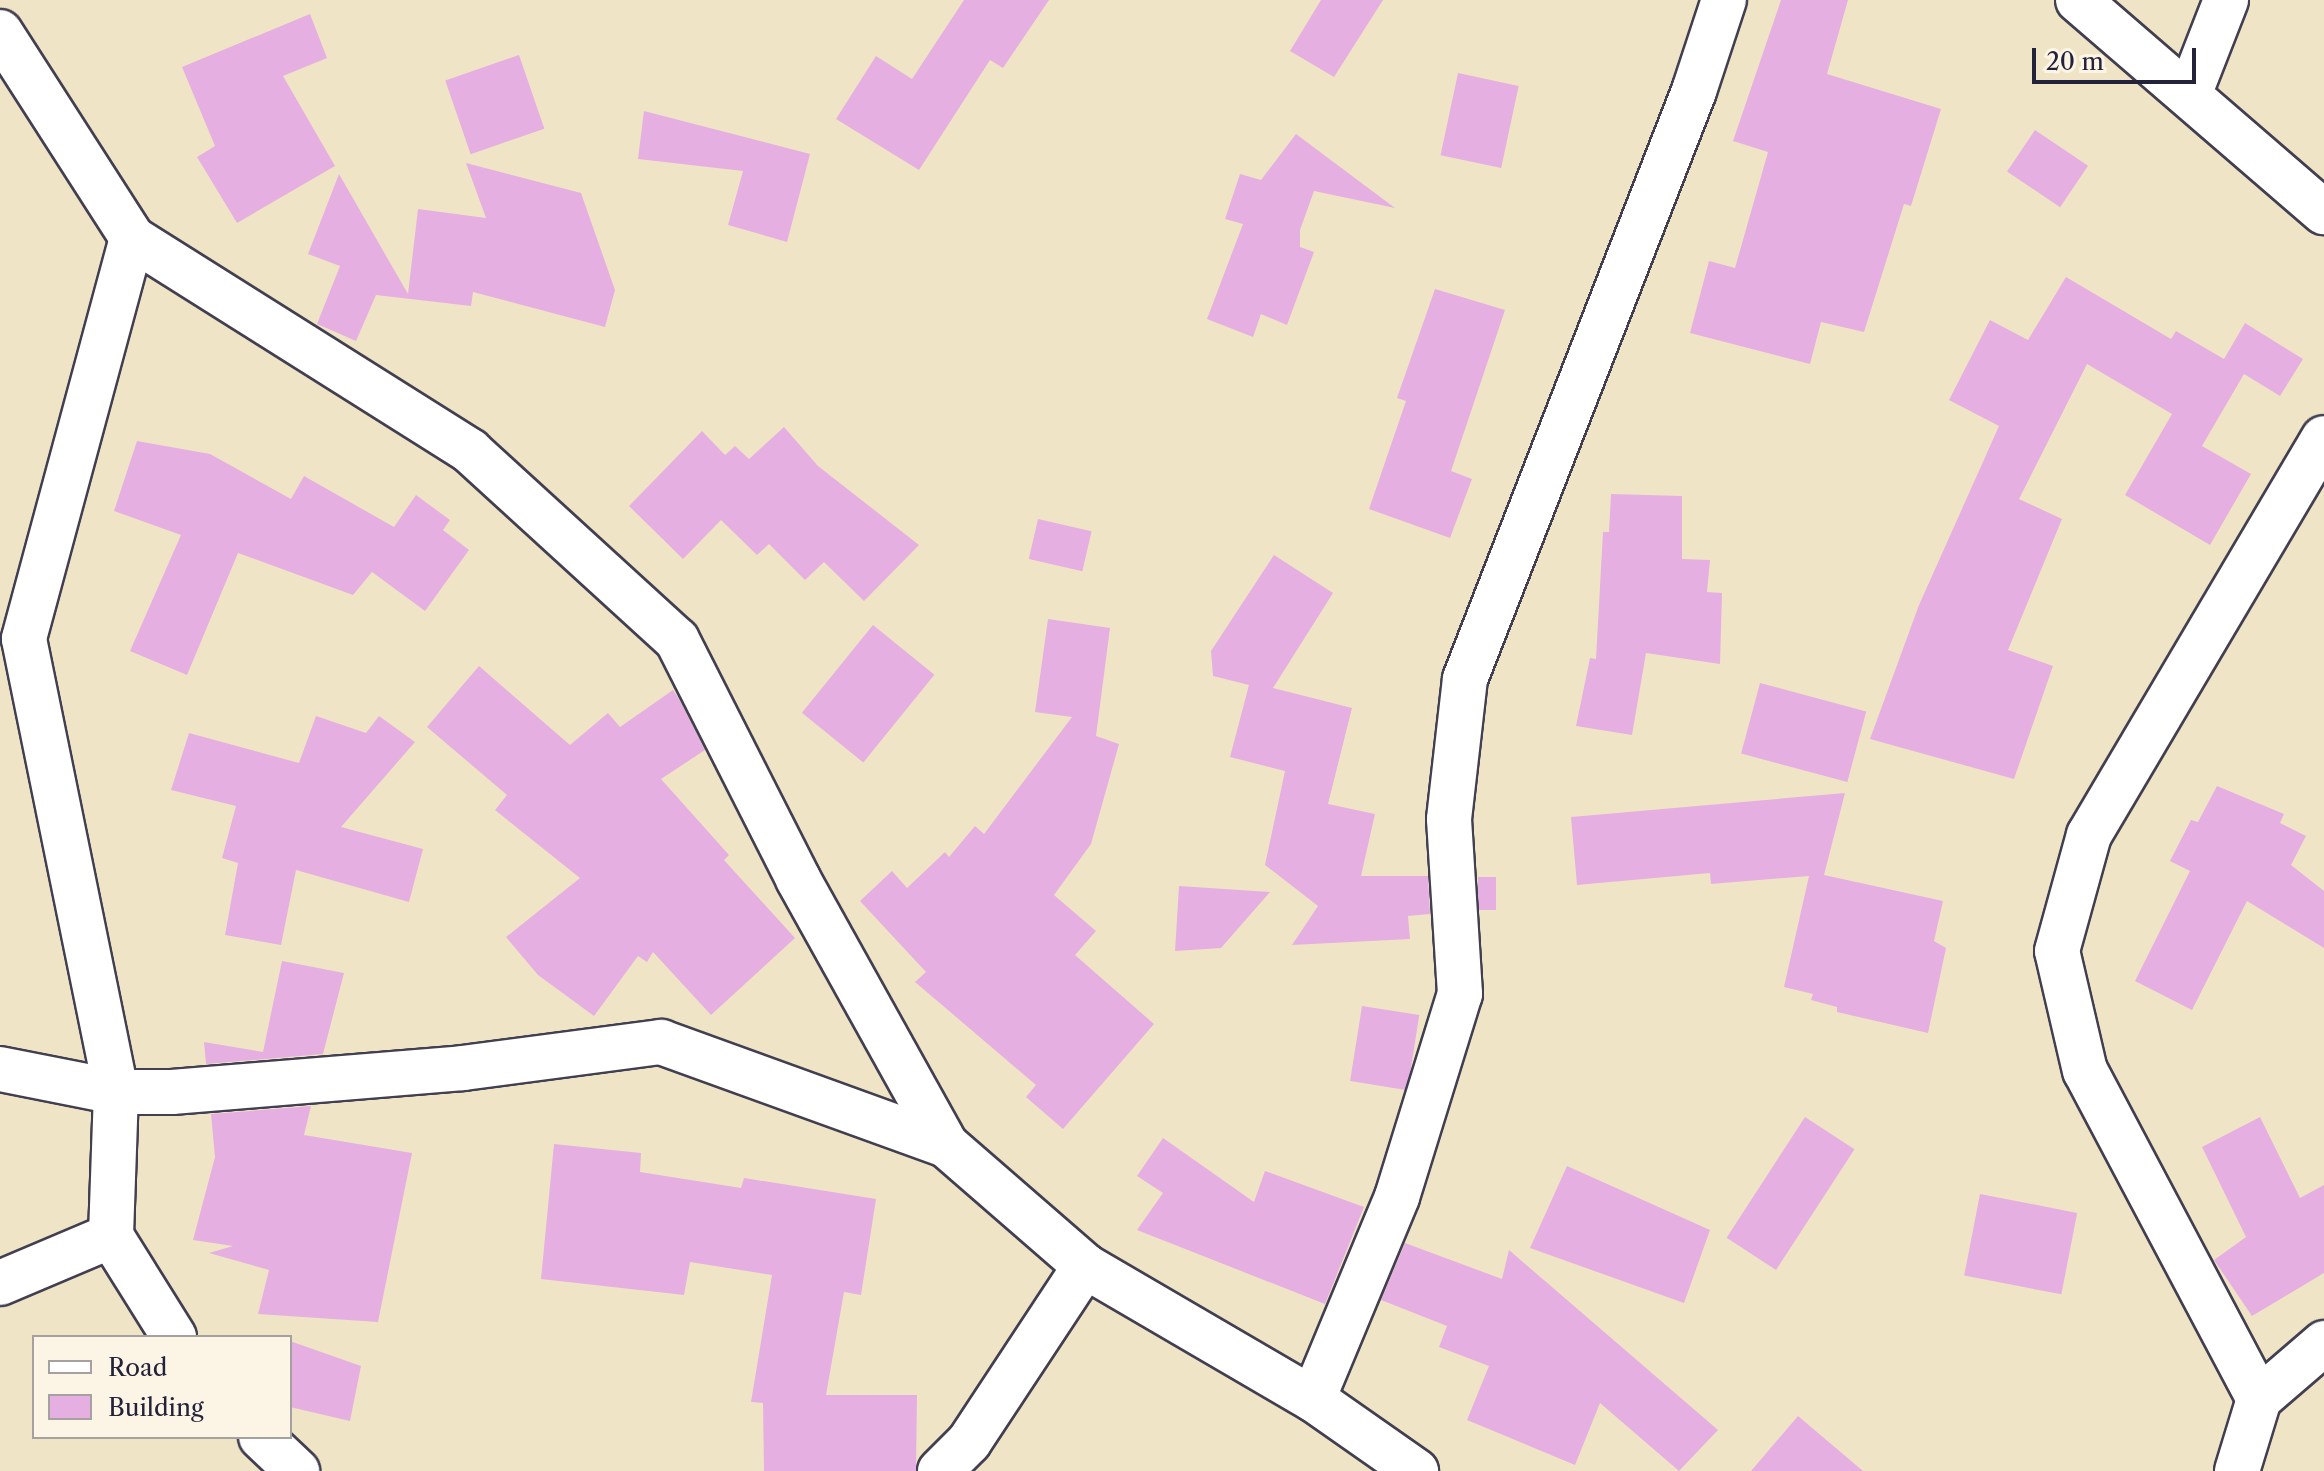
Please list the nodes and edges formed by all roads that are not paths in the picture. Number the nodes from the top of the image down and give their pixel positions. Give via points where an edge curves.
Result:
1 (1724, 0) edge
2 (2078, 0) edge
3 (2226, 0) edge
4 (0, 32) edge
5 (2189, 95) junction
6 (2324, 212) edge
7 (132, 238) junction
8 (2324, 438) edge
9 (0, 1069) edge
10 (116, 1092) junction
11 (946, 1145) junction
12 (111, 1236) junction
13 (1085, 1266) junction
14 (0, 1283) edge
15 (173, 1335) edge
16 (2324, 1343) edge
17 (1313, 1399) junction
18 (2259, 1399) junction
19 (263, 1439) edge
20 (297, 1471) edge
21 (940, 1471) edge
22 (1416, 1471) edge
23 (2237, 1471) edge

1 - 17 street via 1694,91 1465,679 1449,819 1460,994 1397,1197
2 - 5 street
3 - 5 street
4 - 7 street
5 - 6 street
7 - 10 street via 24,639
7 - 11 street via 470,451 677,640 798,879
8 - 18 street via 2089,835 2057,951 2085,1071
9 - 10 street
10 - 11 street via 463,1068 661,1042
10 - 12 street
11 - 13 street
12 - 14 street
12 - 15 street
13 - 17 street
13 - 21 street via 969,1442
16 - 18 street
17 - 22 street
18 - 23 street
19 - 20 street

